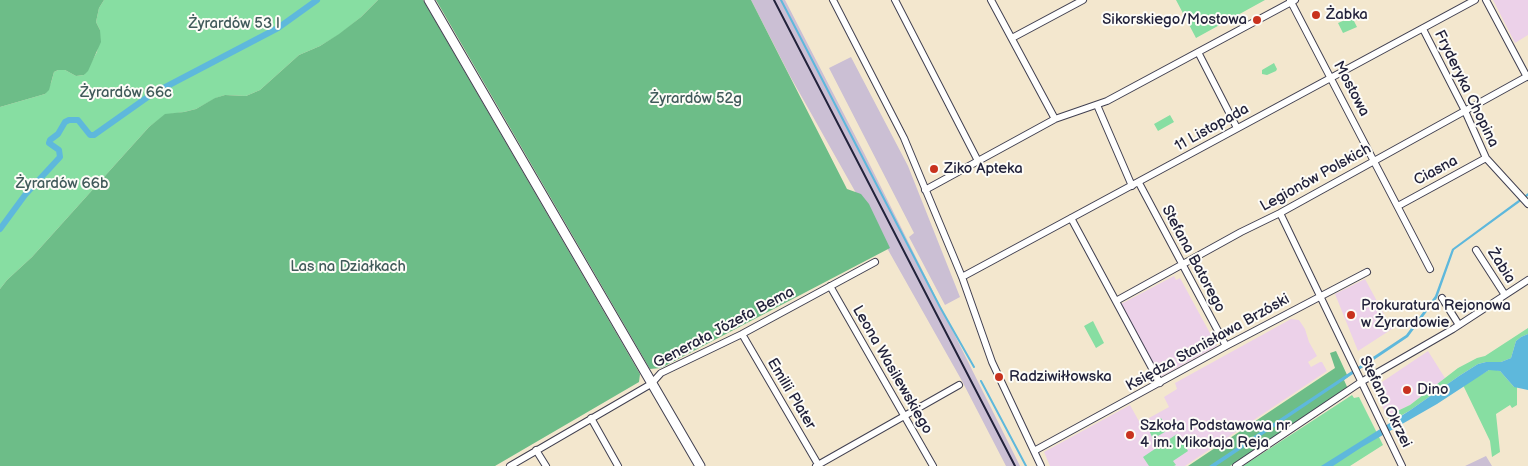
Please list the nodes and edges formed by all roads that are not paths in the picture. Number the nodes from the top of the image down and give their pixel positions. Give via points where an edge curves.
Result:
1 (429, 0) edge
2 (833, 0) edge
3 (895, 0) edge
4 (991, 0) edge
5 (1083, 0) edge
6 (1475, 0) edge
7 (1486, 0) edge
8 (1292, 1) edge
9 (1423, 29) junction
10 (1012, 38) junction
11 (1198, 52) junction
12 (1528, 77) edge
13 (1330, 78) junction
14 (1097, 105) junction
15 (1465, 111) junction
16 (1055, 120) junction
17 (1237, 128) junction
18 (1486, 158) junction
19 (1374, 160) junction
20 (978, 161) junction
21 (1136, 184) junction
22 (925, 190) junction
23 (1528, 204) edge
24 (1398, 206) junction
25 (1280, 213) junction
26 (1071, 218) junction
27 (1476, 250) dead end
28 (875, 262) dead end
29 (1182, 265) junction
30 (1430, 269) dead end
31 (1367, 272) dead end
32 (962, 277) junction
33 (1528, 280) edge
34 (830, 286) junction
35 (1505, 295) junction
36 (1320, 296) junction
37 (1442, 298) dead end
38 (1116, 301) junction
39 (1459, 325) junction
40 (742, 334) junction
41 (1226, 346) junction
42 (1360, 379) junction
43 (1160, 383) junction
44 (651, 384) junction
45 (959, 385) dead end
46 (903, 416) junction
47 (592, 418) junction
48 (536, 450) junction
49 (1034, 451) junction
50 (510, 466) edge
51 (546, 466) edge
52 (618, 466) edge
53 (700, 466) edge
54 (818, 466) edge
55 (932, 466) edge
56 (1041, 466) edge
57 (1236, 466) edge
58 (1402, 466) edge

1 - 44 main road
2 - 22 street via 904,138
3 - 20 street
4 - 10 street
5 - 10 street
6 - 9 street, 11 Listopada
7 - 12 street
8 - 11 street
8 - 13 street, Mostowa
9 - 13 street, 11 Listopada
9 - 15 street, Fryderyka Chopina
10 - 16 street
11 - 14 street
11 - 17 street
12 - 15 street, Legionów Polskich
13 - 17 street, 11 Listopada
13 - 19 street, Mostowa
14 - 16 street
14 - 21 street, Stefana Batorego
15 - 18 street, Fryderyka Chopina
15 - 19 street, Legionów Polskich
16 - 20 street
17 - 21 street, 11 Listopada
18 - 23 street, Fryderyka Chopina
18 - 24 street, Ciasna
19 - 24 street, Mostowa
19 - 25 street, Legionów Polskich
20 - 22 street
21 - 26 street, 11 Listopada
21 - 29 street, Stefana Batorego
22 - 32 street
24 - 30 street, Mostowa
25 - 29 street, Legionów Polskich
25 - 36 street, Stefana Okrzei
26 - 32 street, 11 Listopada
26 - 38 street
27 - 35 street, Żabia
28 - 34 street, Generała Józefa Bema
29 - 38 street, Legionów Polskich
29 - 41 street, Stefana Batorego
31 - 36 street, Księdza Stanisława Brzóski
32 - 49 street via 992,362
33 - 35 street
34 - 40 street, Generała Józefa Bema
34 - 46 street, Leona Wasilewskiego
35 - 39 street
36 - 41 street, Księdza Stanisława Brzóski
36 - 42 street, Stefana Okrzei
37 - 39 street
38 - 43 street
39 - 42 street
40 - 44 street, Generała Józefa Bema via 662,373
40 - 54 street, Emilii Plater
41 - 43 street, Księdza Stanisława Brzóski
42 - 57 street
42 - 58 street, Stefana Okrzei
43 - 49 street, Księdza Stanisława Brzóski
44 - 47 street, Generała Józefa Bema
44 - 53 main road
45 - 46 street
46 - 54 street
46 - 55 street, Leona Wasilewskiego
47 - 48 street, Generała Józefa Bema
47 - 52 street
48 - 50 street, Generała Józefa Bema
48 - 51 street
49 - 56 street

